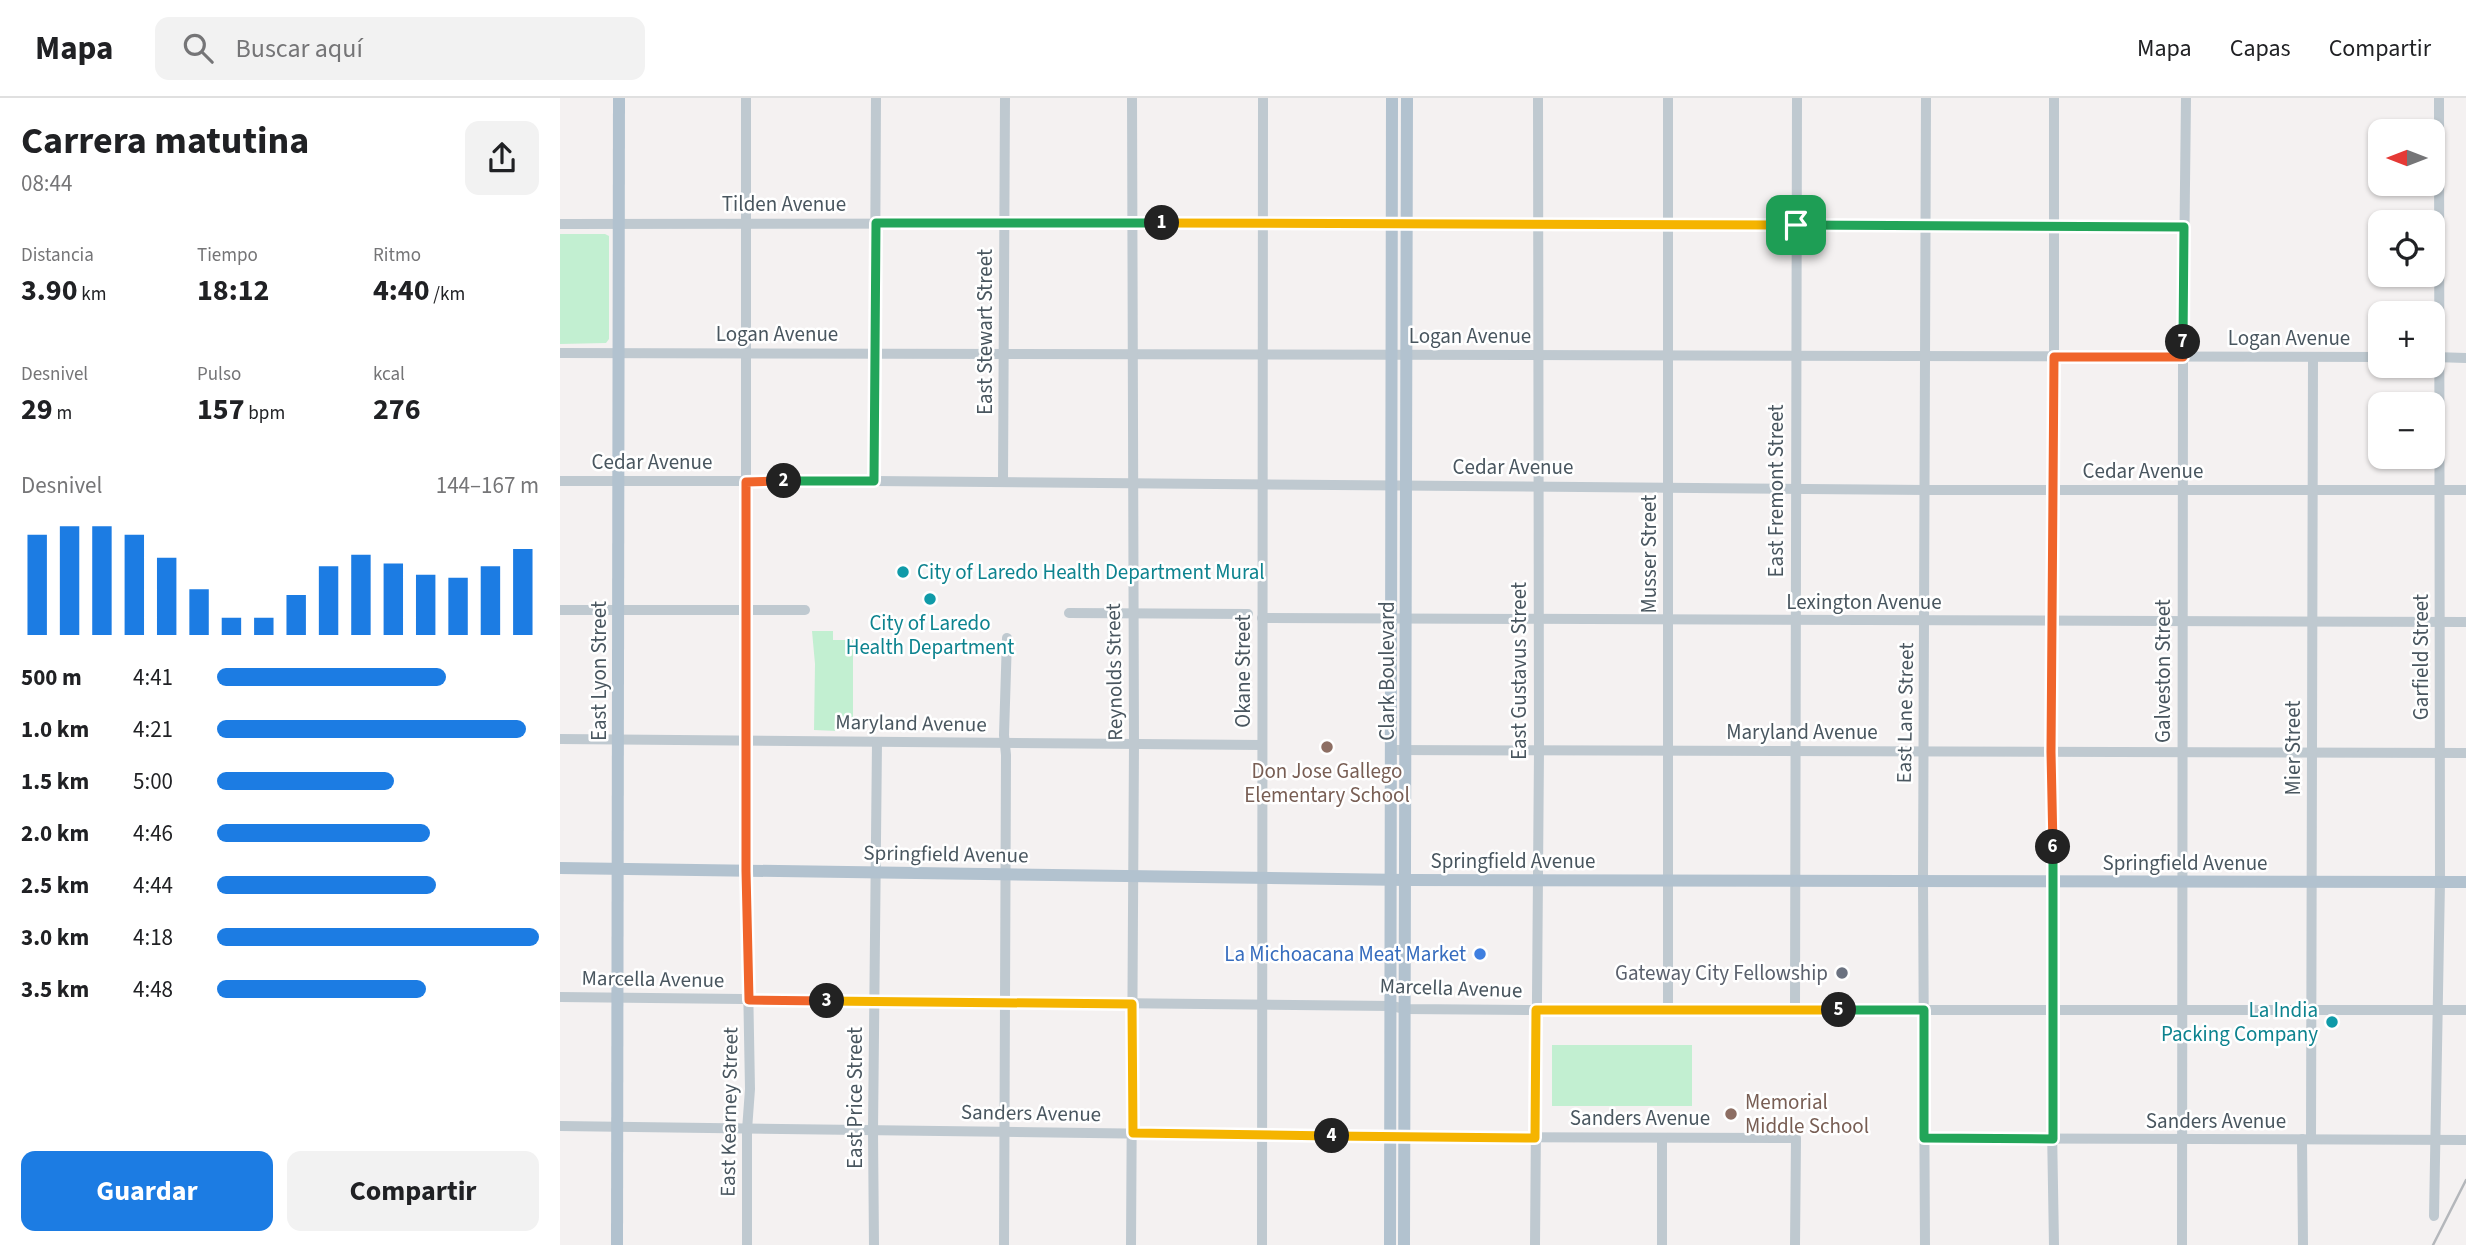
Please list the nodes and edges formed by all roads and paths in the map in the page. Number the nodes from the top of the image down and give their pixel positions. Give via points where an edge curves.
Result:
1 (619, 98) edge
2 (746, 98) edge
3 (876, 98) edge
4 (1005, 98) edge
5 (1132, 98) edge
6 (1263, 98) edge
7 (1392, 98) edge
8 (1407, 98) edge
9 (1538, 98) edge
10 (1668, 98) edge
11 (1797, 98) edge
12 (1926, 98) edge
13 (2054, 98) edge
14 (2186, 98) edge
15 (2440, 98) edge
16 (876, 223) junction
17 (1005, 223) junction
18 (1132, 223) junction
19 (1263, 223) junction
20 (1392, 223) junction
21 (1407, 223) junction
22 (560, 224) edge
23 (619, 224) junction
24 (746, 224) junction
25 (1538, 224) junction
26 (1668, 224) junction
27 (1796, 225) junction
28 (1927, 225) junction
29 (2054, 225) junction
30 (2184, 227) junction
31 (2437, 301) edge
32 (560, 353) edge
33 (619, 353) junction
34 (746, 353) junction
35 (876, 354) junction
36 (1005, 354) junction
37 (1407, 354) junction
38 (1132, 355) junction
39 (1263, 355) junction
40 (1391, 355) junction
41 (1538, 355) junction
42 (1668, 355) junction
43 (1796, 356) junction
44 (1926, 357) junction
45 (2054, 357) junction
46 (2183, 357) junction
47 (2368, 357) edge
48 (2313, 358) junction
49 (2445, 358) edge
50 (2466, 358) edge
51 (2437, 378) edge
52 (618, 480) junction
53 (560, 481) edge
54 (874, 481) junction
55 (746, 482) junction
56 (1003, 482) junction
57 (1132, 484) junction
58 (1263, 485) junction
59 (1391, 485) junction
60 (1407, 485) junction
61 (1538, 487) junction
62 (1668, 488) junction
63 (1796, 489) junction
64 (1925, 489) junction
65 (2054, 490) junction
66 (2440, 490) junction
67 (2466, 490) edge
68 (2183, 491) junction
69 (2312, 491) junction
70 (560, 610) edge
71 (618, 610) junction
72 (746, 610) junction
73 (805, 610) dead end
74 (1069, 613) dead end
75 (1132, 613) junction
76 (1248, 614) dead end
77 (1262, 618) junction
78 (1391, 618) junction
79 (1406, 618) junction
80 (1539, 619) junction
81 (1668, 620) junction
82 (1795, 621) junction
83 (1925, 622) junction
84 (2053, 622) junction
85 (2183, 622) junction
86 (2441, 622) junction
87 (2466, 622) edge
88 (2312, 623) junction
89 (1007, 638) dead end
90 (560, 739) edge
91 (618, 739) junction
92 (746, 741) junction
93 (877, 742) junction
94 (1004, 744) junction
95 (1134, 745) junction
96 (1262, 745) junction
97 (1391, 750) junction
98 (1406, 750) junction
99 (1539, 751) junction
100 (1668, 751) junction
101 (1795, 752) junction
102 (1924, 752) junction
103 (2051, 752) junction
104 (2182, 753) junction
105 (2312, 753) junction
106 (2466, 753) edge
107 (2440, 754) junction
108 (560, 868) edge
109 (618, 868) junction
110 (746, 871) junction
111 (876, 873) junction
112 (1004, 874) junction
113 (1132, 876) junction
114 (1262, 878) junction
115 (1391, 880) junction
116 (1406, 880) junction
117 (1538, 881) junction
118 (1668, 881) junction
119 (1795, 881) junction
120 (1923, 882) junction
121 (2054, 882) junction
122 (2183, 882) junction
123 (2312, 882) junction
124 (2440, 882) junction
125 (2466, 882) edge
126 (560, 997) edge
127 (617, 998) junction
128 (749, 1000) junction
129 (874, 1002) junction
130 (1004, 1003) junction
131 (1132, 1004) junction
132 (1262, 1005) junction
133 (1391, 1006) junction
134 (1406, 1009) junction
135 (1795, 1009) junction
136 (1536, 1010) junction
137 (1668, 1010) junction
138 (1924, 1010) junction
139 (2312, 1010) junction
140 (2438, 1010) junction
141 (2466, 1010) edge
142 (2053, 1011) junction
143 (2184, 1011) junction
144 (560, 1126) edge
145 (617, 1127) junction
146 (747, 1130) junction
147 (873, 1131) junction
148 (1004, 1132) junction
149 (1133, 1133) junction
150 (1262, 1134) junction
151 (1391, 1137) junction
152 (1404, 1137) junction
153 (1535, 1138) junction
154 (1662, 1138) junction
155 (1924, 1138) junction
156 (2053, 1139) junction
157 (2307, 1139) junction
158 (2182, 1140) junction
159 (2435, 1140) junction
160 (2466, 1140) edge
161 (2434, 1216) dead end
162 (617, 1245) edge
163 (747, 1245) edge
164 (874, 1245) edge
165 (1004, 1245) edge
166 (1131, 1245) edge
167 (1262, 1245) edge
168 (1390, 1245) edge
169 (1404, 1245) edge
170 (1535, 1245) edge
171 (1662, 1245) edge
172 (1795, 1245) edge
173 (1925, 1245) edge
174 (2054, 1245) edge
175 (2182, 1245) edge
176 (2303, 1245) edge

1 - 23 main road, East Lyon Street
2 - 24 street, East Kearney Street
3 - 16 street
4 - 17 street, East Stewart Street
5 - 18 street, Reynolds Street
6 - 19 street, Okane Street
7 - 20 main road, Clark Boulevard
8 - 21 main road, Clark Boulevard
9 - 25 street, East Gustavus Street
10 - 26 street, Musser Street
11 - 27 street, East Fremont Street
12 - 28 street, East Lane Street
13 - 29 street
14 - 30 street, Galveston Street
15 - 31 street, Garfield Street
16 - 17 street, Tilden Avenue
16 - 24 street, Tilden Avenue
16 - 35 street
17 - 18 street, Tilden Avenue
17 - 36 street, East Stewart Street
18 - 19 street, Tilden Avenue
18 - 38 street, Reynolds Street
19 - 20 street, Tilden Avenue
19 - 39 street, Okane Street
20 - 21 street, Tilden Avenue
20 - 40 main road, Clark Boulevard
21 - 25 street, Tilden Avenue
21 - 37 main road, Clark Boulevard
22 - 23 street, Tilden Avenue
23 - 24 street, Tilden Avenue
23 - 33 main road, East Lyon Street
24 - 34 street, East Kearney Street
25 - 26 street, Tilden Avenue
25 - 41 street, East Gustavus Street
26 - 27 street, Tilden Avenue
26 - 42 street, Musser Street
27 - 28 street, Tilden Avenue
27 - 43 street, East Fremont Street
28 - 29 street, Tilden Avenue
28 - 44 street, East Lane Street
29 - 30 street, Tilden Avenue
29 - 45 street
30 - 46 street, Galveston Street
32 - 33 street, Logan Avenue
33 - 34 street, Logan Avenue
33 - 52 main road, East Lyon Street
34 - 35 street, Logan Avenue
34 - 55 street, East Kearney Street
35 - 36 street, Logan Avenue
35 - 54 street
36 - 38 street, Logan Avenue
36 - 56 street, East Stewart Street
37 - 40 street, Logan Avenue
37 - 41 street, Logan Avenue
37 - 60 main road, Clark Boulevard
38 - 39 street, Logan Avenue
38 - 57 street, Reynolds Street
39 - 40 street, Logan Avenue
39 - 58 street, Okane Street
40 - 59 main road, Clark Boulevard
41 - 42 street, Logan Avenue
41 - 61 street, East Gustavus Street
42 - 43 street, Logan Avenue
42 - 62 street, Musser Street
43 - 44 street, Logan Avenue
43 - 63 street, East Fremont Street
44 - 45 street, Logan Avenue
44 - 64 street, East Lane Street
45 - 46 street, Logan Avenue
45 - 65 street
46 - 48 street, Logan Avenue
46 - 68 street, Galveston Street
47 - 48 street, Logan Avenue
48 - 69 street, Mier Street
49 - 50 street
51 - 66 street, Garfield Street
52 - 53 street, Cedar Avenue
52 - 55 street, Cedar Avenue
52 - 71 main road, East Lyon Street
54 - 55 street, Cedar Avenue
54 - 56 street, Cedar Avenue
55 - 72 street, East Kearney Street
56 - 57 street, Cedar Avenue
57 - 58 street, Cedar Avenue
57 - 75 street, Reynolds Street
58 - 59 street, Cedar Avenue
58 - 77 street, Okane Street
59 - 60 street, Cedar Avenue
59 - 78 main road, Clark Boulevard
60 - 61 street, Cedar Avenue
60 - 79 main road, Clark Boulevard
61 - 62 street, Cedar Avenue
61 - 80 street, East Gustavus Street
62 - 63 street, Cedar Avenue
62 - 81 street, Musser Street
63 - 64 street, Cedar Avenue
63 - 82 street, East Fremont Street
64 - 65 street, Cedar Avenue
64 - 83 street, East Lane Street
65 - 68 street, Cedar Avenue
65 - 84 street
66 - 67 street, Cedar Avenue
66 - 69 street, Cedar Avenue
66 - 86 street, Garfield Street
68 - 69 street, Cedar Avenue
68 - 85 street, Galveston Street
69 - 88 street, Mier Street
70 - 71 street
71 - 72 street
71 - 91 main road, East Lyon Street
72 - 73 street
72 - 92 street, East Kearney Street
74 - 75 street
75 - 76 street
75 - 95 street, Reynolds Street
77 - 78 street, Lexington Avenue
77 - 96 street, Okane Street
78 - 79 street, Lexington Avenue
78 - 97 main road, Clark Boulevard
79 - 80 street, Lexington Avenue
79 - 98 main road, Clark Boulevard
80 - 81 street, Lexington Avenue
80 - 99 street, East Gustavus Street
81 - 82 street, Lexington Avenue
81 - 100 street, Musser Street
82 - 83 street, Lexington Avenue
82 - 101 street, East Fremont Street
83 - 84 street, Lexington Avenue
83 - 102 street, East Lane Street
84 - 85 street, Lexington Avenue
84 - 103 street
85 - 88 street, Lexington Avenue
85 - 104 street, Galveston Street
86 - 87 street, Lexington Avenue
86 - 88 street, Lexington Avenue
86 - 107 street, Garfield Street
88 - 105 street, Mier Street
89 - 94 street
90 - 91 street, Maryland Avenue
91 - 92 street, Maryland Avenue
91 - 109 main road, East Lyon Street
92 - 93 street, Maryland Avenue
92 - 110 street, East Kearney Street
93 - 94 street, Maryland Avenue
93 - 111 street, East Price Street
94 - 95 street, Maryland Avenue
94 - 112 street
95 - 96 street, Maryland Avenue
95 - 113 street, Reynolds Street
96 - 114 street, Okane Street
97 - 98 street, Maryland Avenue
97 - 115 main road, Clark Boulevard
98 - 99 street, Maryland Avenue
98 - 116 main road, Clark Boulevard
99 - 100 street, Maryland Avenue
99 - 117 street, East Gustavus Street
100 - 101 street, Maryland Avenue
100 - 118 street, Musser Street
101 - 102 street, Maryland Avenue
101 - 119 street, East Fremont Street
102 - 103 street, Maryland Avenue
102 - 120 street, East Lane Street
103 - 104 street, Maryland Avenue
103 - 121 street
104 - 105 street, Maryland Avenue
104 - 122 street, Galveston Street
105 - 107 street, Maryland Avenue
105 - 123 street, Mier Street
106 - 107 street, Maryland Avenue
107 - 124 street, Garfield Street
108 - 109 main road, Springfield Avenue
109 - 110 main road, Springfield Avenue
109 - 127 main road, East Lyon Street
110 - 111 main road, Springfield Avenue
110 - 128 street, East Kearney Street
111 - 112 main road, Springfield Avenue
111 - 129 street, East Price Street
112 - 113 main road, Springfield Avenue
112 - 130 street
113 - 114 main road, Springfield Avenue
113 - 131 street, Reynolds Street
114 - 115 main road, Springfield Avenue
114 - 132 street, Okane Street
115 - 116 main road, Springfield Avenue
115 - 133 main road, Clark Boulevard
116 - 117 main road, Springfield Avenue
116 - 134 main road, Clark Boulevard
117 - 118 main road, Springfield Avenue
117 - 136 street, East Gustavus Street
118 - 119 main road, Springfield Avenue
118 - 137 street, Musser Street
119 - 120 main road, Springfield Avenue
119 - 135 street, East Fremont Street
120 - 121 main road, Springfield Avenue
120 - 138 street, East Lane Street
121 - 122 main road, Springfield Avenue
121 - 142 street
122 - 123 main road, Springfield Avenue
122 - 143 street, Galveston Street
123 - 124 main road, Springfield Avenue
123 - 139 street, Mier Street
124 - 125 main road, Springfield Avenue
124 - 140 street, Garfield Street
126 - 127 street, Marcella Avenue
127 - 128 street, Marcella Avenue
127 - 145 main road, East Lyon Street
128 - 129 street, Marcella Avenue
128 - 146 street, East Kearney Street
129 - 130 street, Marcella Avenue
129 - 147 street, East Price Street
130 - 131 street, Marcella Avenue
130 - 148 street
131 - 132 street, Marcella Avenue
131 - 149 street, Reynolds Street
132 - 133 street, Marcella Avenue
132 - 150 street, Okane Street
133 - 134 street, Marcella Avenue
133 - 151 main road, Clark Boulevard
134 - 136 street, Marcella Avenue
134 - 152 main road, Clark Boulevard
135 - 137 street, Marcella Avenue
135 - 138 street, Marcella Avenue
136 - 137 street, Marcella Avenue
136 - 153 street, East Gustavus Street
138 - 142 street, Marcella Avenue
138 - 155 street, East Lane Street
139 - 140 street, Marcella Avenue
139 - 143 street, Marcella Avenue
139 - 157 street, Mier Street
140 - 141 street, Marcella Avenue
140 - 159 street, Garfield Street
142 - 143 street, Marcella Avenue
142 - 156 street
143 - 158 street, Galveston Street
144 - 145 street, Sanders Avenue
145 - 146 street, Sanders Avenue
145 - 162 main road, East Lyon Street
146 - 147 street, Sanders Avenue
146 - 163 street, East Kearney Street
147 - 148 street, Sanders Avenue
147 - 164 street, East Price Street
148 - 149 street, Sanders Avenue
148 - 165 street
149 - 150 street, Sanders Avenue
149 - 166 street, Reynolds Street
150 - 151 street, Sanders Avenue
150 - 167 street, Okane Street
151 - 152 street, Sanders Avenue
151 - 168 main road, Clark Boulevard
152 - 153 street, Sanders Avenue
152 - 169 main road, Clark Boulevard
153 - 154 street, Sanders Avenue
153 - 170 street, East Gustavus Street
154 - 171 street
154 - 172 street, Sanders Avenue via 1796,1138
155 - 156 street, Sanders Avenue
155 - 173 street, East Lane Street
156 - 158 street, Sanders Avenue
156 - 174 street
157 - 158 street, Sanders Avenue
157 - 159 street, Sanders Avenue
157 - 176 street, Mier Street
158 - 175 street, Galveston Street
159 - 160 street, Sanders Avenue
159 - 161 street, Garfield Street

